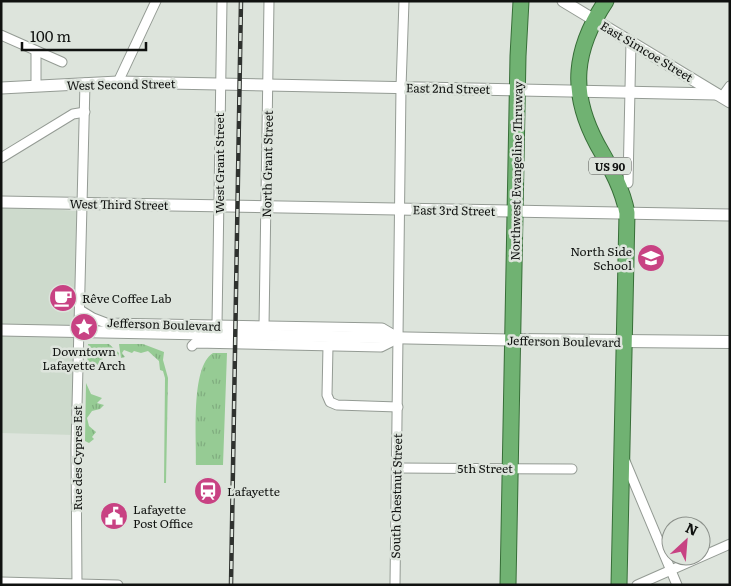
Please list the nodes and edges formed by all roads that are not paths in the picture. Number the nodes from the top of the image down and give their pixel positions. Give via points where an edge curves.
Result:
1 (156, 1) edge
2 (222, 1) edge
3 (269, 1) edge
4 (404, 1) edge
5 (522, 1) edge
6 (563, 1) edge
7 (606, 1) edge
8 (594, 19) junction
9 (1, 35) edge
10 (631, 42) junction
11 (36, 51) junction
12 (62, 62) dead end
13 (118, 82) junction
14 (85, 83) junction
15 (219, 83) junction
16 (240, 84) joint
17 (268, 85) junction
18 (36, 86) junction
19 (730, 86) edge
20 (401, 87) junction
21 (1, 88) edge
22 (517, 89) junction
23 (580, 90) junction
24 (630, 92) junction
25 (722, 98) edge
26 (85, 112) junction
27 (1, 158) edge
28 (628, 183) dead end
29 (1, 202) edge
30 (84, 204) junction
31 (219, 206) junction
32 (237, 206) joint
33 (266, 207) junction
34 (401, 210) junction
35 (515, 211) junction
36 (627, 213) junction
37 (730, 215) edge
38 (80, 310) junction
39 (217, 325) junction
40 (264, 326) junction
41 (1, 330) edge
42 (79, 331) junction
43 (399, 338) junction
44 (512, 340) junction
45 (626, 341) junction
46 (730, 342) edge
47 (192, 346) dead end
48 (328, 346) junction
49 (398, 407) junction
50 (624, 458) junction
51 (398, 468) junction
52 (511, 468) junction
53 (572, 469) dead end
54 (730, 544) edge
55 (671, 569) junction
56 (1, 582) edge
57 (77, 584) edge
58 (118, 585) edge
59 (395, 585) edge
60 (508, 585) edge
61 (619, 585) edge
62 (637, 585) edge
63 (677, 585) edge

1 - 13 street
2 - 15 street, West Grant Street
3 - 17 street, North Grant Street
4 - 20 street, South Chestnut Street
5 - 22 highway, Northwest Evangeline Thruway
6 - 8 street, East Simcoe Street
7 - 8 highway, US 90
8 - 10 street, East Simcoe Street
8 - 23 highway, US 90 via 582,46 578,74
9 - 11 street
10 - 24 street
10 - 25 street, East Simcoe Street
11 - 12 street
11 - 18 street
13 - 14 street, West Second Street
13 - 15 street, West Second Street
14 - 18 street, West Second Street
14 - 26 street, Rue des Cypres Est
15 - 16 street, West Second Street
15 - 31 street, West Grant Street
16 - 17 street, East 2nd Street
17 - 20 street, East 2nd Street
17 - 33 street, North Grant Street
18 - 21 street, West Second Street
19 - 25 street
20 - 22 street, East 2nd Street
20 - 34 street, South Chestnut Street
22 - 23 street, East 2nd Street
22 - 35 highway, Northwest Evangeline Thruway
23 - 24 street, East 2nd Street
23 - 36 highway, US 90 via 586,119 619,184
24 - 25 street, East 2nd Street
24 - 28 street
26 - 27 street via 73,114
26 - 30 street, Rue des Cypres Est
29 - 30 street, West Third Street
30 - 31 street, West Third Street
30 - 38 street, Rue des Cypres Est
31 - 32 street, West Third Street
31 - 39 street, West Grant Street
32 - 33 street, East 3rd Street
33 - 34 street, East 3rd Street
33 - 40 street, North Grant Street
34 - 35 street, East 3rd Street
34 - 43 street, South Chestnut Street
35 - 36 street, East 3rd Street
35 - 44 highway, Northwest Evangeline Thruway
36 - 37 street, East 3rd Street
36 - 45 highway, US 90
38 - 39 street, Jefferson Boulevard via 106,323
38 - 42 street, Rue des Cypres Est
39 - 40 street, Jefferson Boulevard
40 - 43 street, Jefferson Boulevard via 382,328
41 - 42 street, Jefferson Boulevard
42 - 43 street, Jefferson Boulevard
42 - 57 street, Rue des Cypres Est
43 - 44 street, Jefferson Boulevard
43 - 48 street, Jefferson Boulevard via 381,347
43 - 49 street, South Chestnut Street
44 - 45 main road, Jefferson Boulevard
44 - 52 highway, Northwest Evangeline Thruway
45 - 46 main road, Jefferson Boulevard
45 - 50 highway, US 90
47 - 48 street, Jefferson Boulevard via 195,343
48 - 49 street via 327,395 330,402
49 - 51 street, South Chestnut Street
50 - 55 street
50 - 61 highway, US 90
51 - 52 street, 5th Street
51 - 59 street, South Chestnut Street
52 - 53 street, 5th Street
52 - 60 highway, Northwest Evangeline Thruway
54 - 55 street
55 - 62 street
55 - 63 street
56 - 57 street
57 - 58 street

